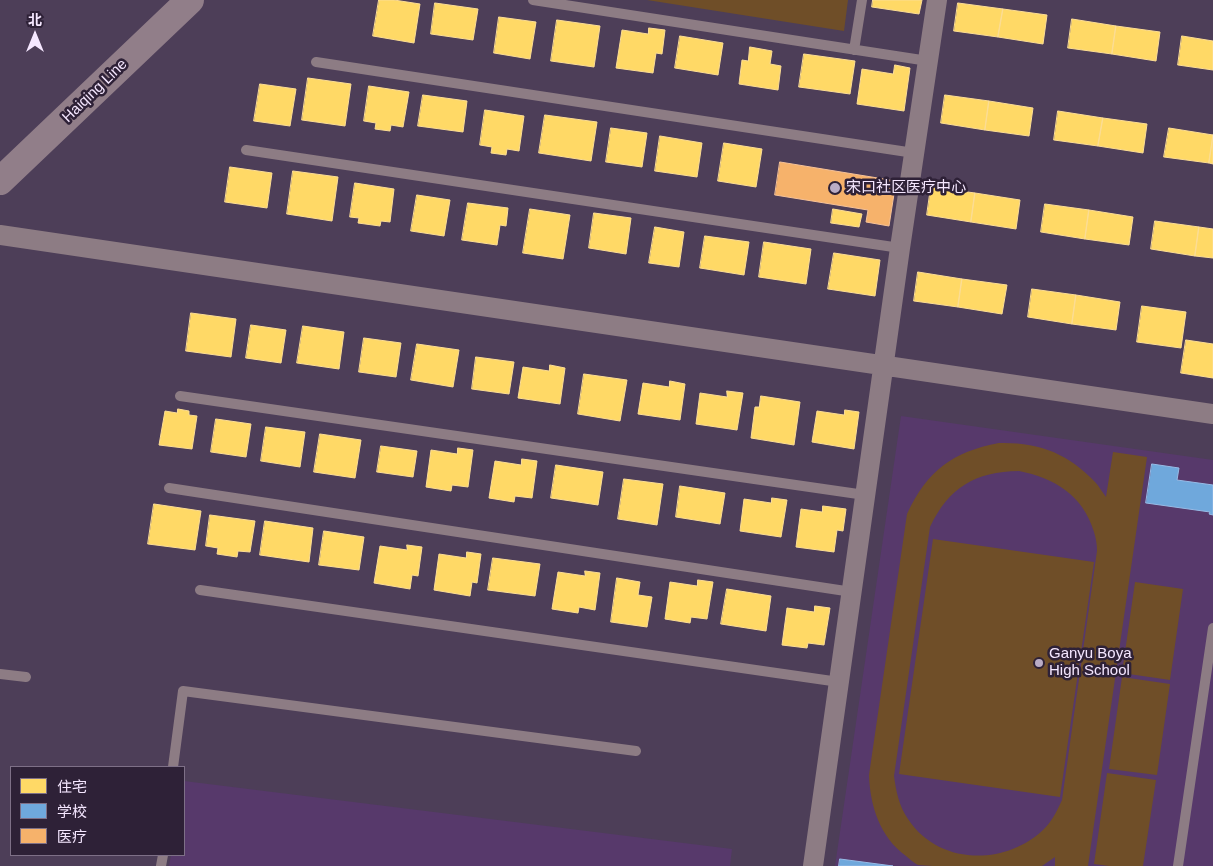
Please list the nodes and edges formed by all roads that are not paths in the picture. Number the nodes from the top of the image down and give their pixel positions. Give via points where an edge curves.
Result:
1 (190, 0) edge
2 (533, 0) edge
3 (862, 0) edge
4 (937, 0) edge
5 (854, 50) junction
6 (928, 61) junction
7 (316, 62) dead end
8 (246, 150) dead end
9 (914, 153) junction
10 (2, 176) edge
11 (0, 235) edge
12 (900, 248) junction
13 (884, 366) junction
14 (180, 396) dead end
15 (1213, 414) edge
16 (169, 488) dead end
17 (866, 495) junction
18 (200, 590) dead end
19 (852, 592) junction
20 (1213, 628) edge
21 (0, 674) edge
22 (26, 677) dead end
23 (839, 682) junction
24 (636, 751) dead end
25 (173, 766) edge
26 (813, 866) edge
27 (1178, 866) edge

1 - 10 main road, Haiqing Line
2 - 5 lane
3 - 5 lane
4 - 6 street
5 - 6 lane
6 - 9 street
7 - 9 lane
8 - 12 lane
9 - 12 street
11 - 13 street
12 - 13 street
13 - 15 street
13 - 17 street
14 - 17 lane
16 - 19 lane
17 - 19 street
18 - 23 lane
19 - 23 street
20 - 27 lane
21 - 22 lane
23 - 26 street
24 - 25 lane via 183,691

